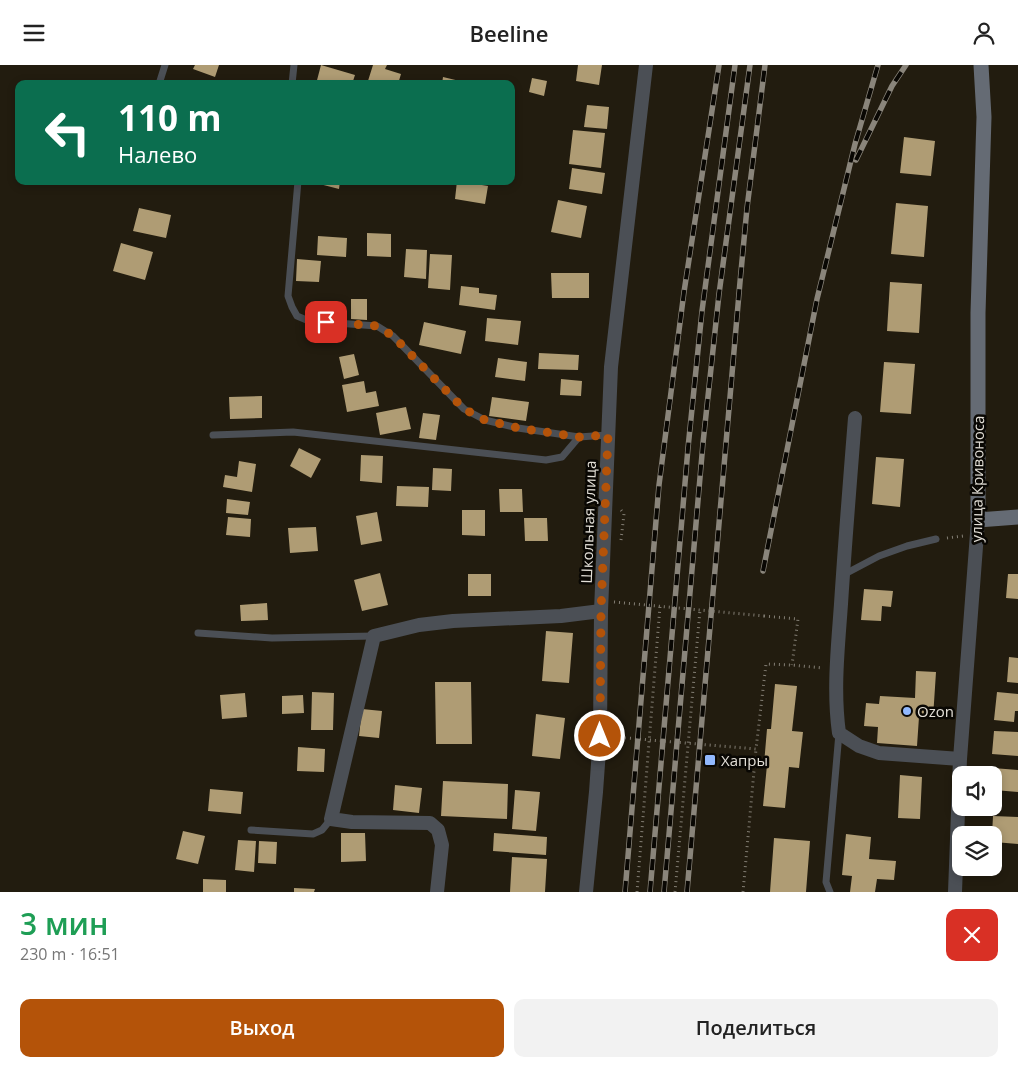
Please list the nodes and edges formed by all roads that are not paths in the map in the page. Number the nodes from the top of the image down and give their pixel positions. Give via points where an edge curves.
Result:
1 (165, 65) edge
2 (294, 65) edge
3 (646, 65) edge
4 (981, 65) edge
5 (159, 80) edge
6 (292, 80) edge
7 (298, 185) edge
8 (855, 418) dead end
9 (213, 435) dead end
10 (608, 435) junction
11 (579, 437) junction
12 (1018, 517) edge
13 (977, 527) junction
14 (936, 539) road end
15 (843, 575) junction
16 (601, 611) junction
17 (198, 633) dead end
18 (374, 636) junction
19 (839, 733) junction
20 (960, 759) junction
21 (331, 819) junction
22 (250, 830) dead end
23 (437, 892) edge
24 (586, 892) edge
25 (830, 892) edge
26 (955, 892) edge

1 - 5 lane
2 - 6 lane
3 - 10 street, Школьная улица via 612,367
4 - 13 street, улица Кривоноса via 984,117 978,313
7 - 11 lane via 288,296 297,316 309,321 377,326 393,336 464,409 493,422
8 - 15 street
9 - 11 lane via 293,432 546,460 562,457
10 - 11 lane
10 - 16 street, Школьная улица
12 - 13 street
13 - 20 street, улица Кривоноса
14 - 15 lane via 879,556
15 - 19 street via 836,670
16 - 18 street via 453,621
16 - 24 street, Школьная улица via 600,736
17 - 18 lane via 272,638
18 - 21 street
19 - 20 street via 859,746 879,753
19 - 25 lane via 826,882
20 - 26 street, улица Кривоноса
21 - 22 lane via 322,830 313,834
21 - 23 street via 430,823 438,830 442,845

